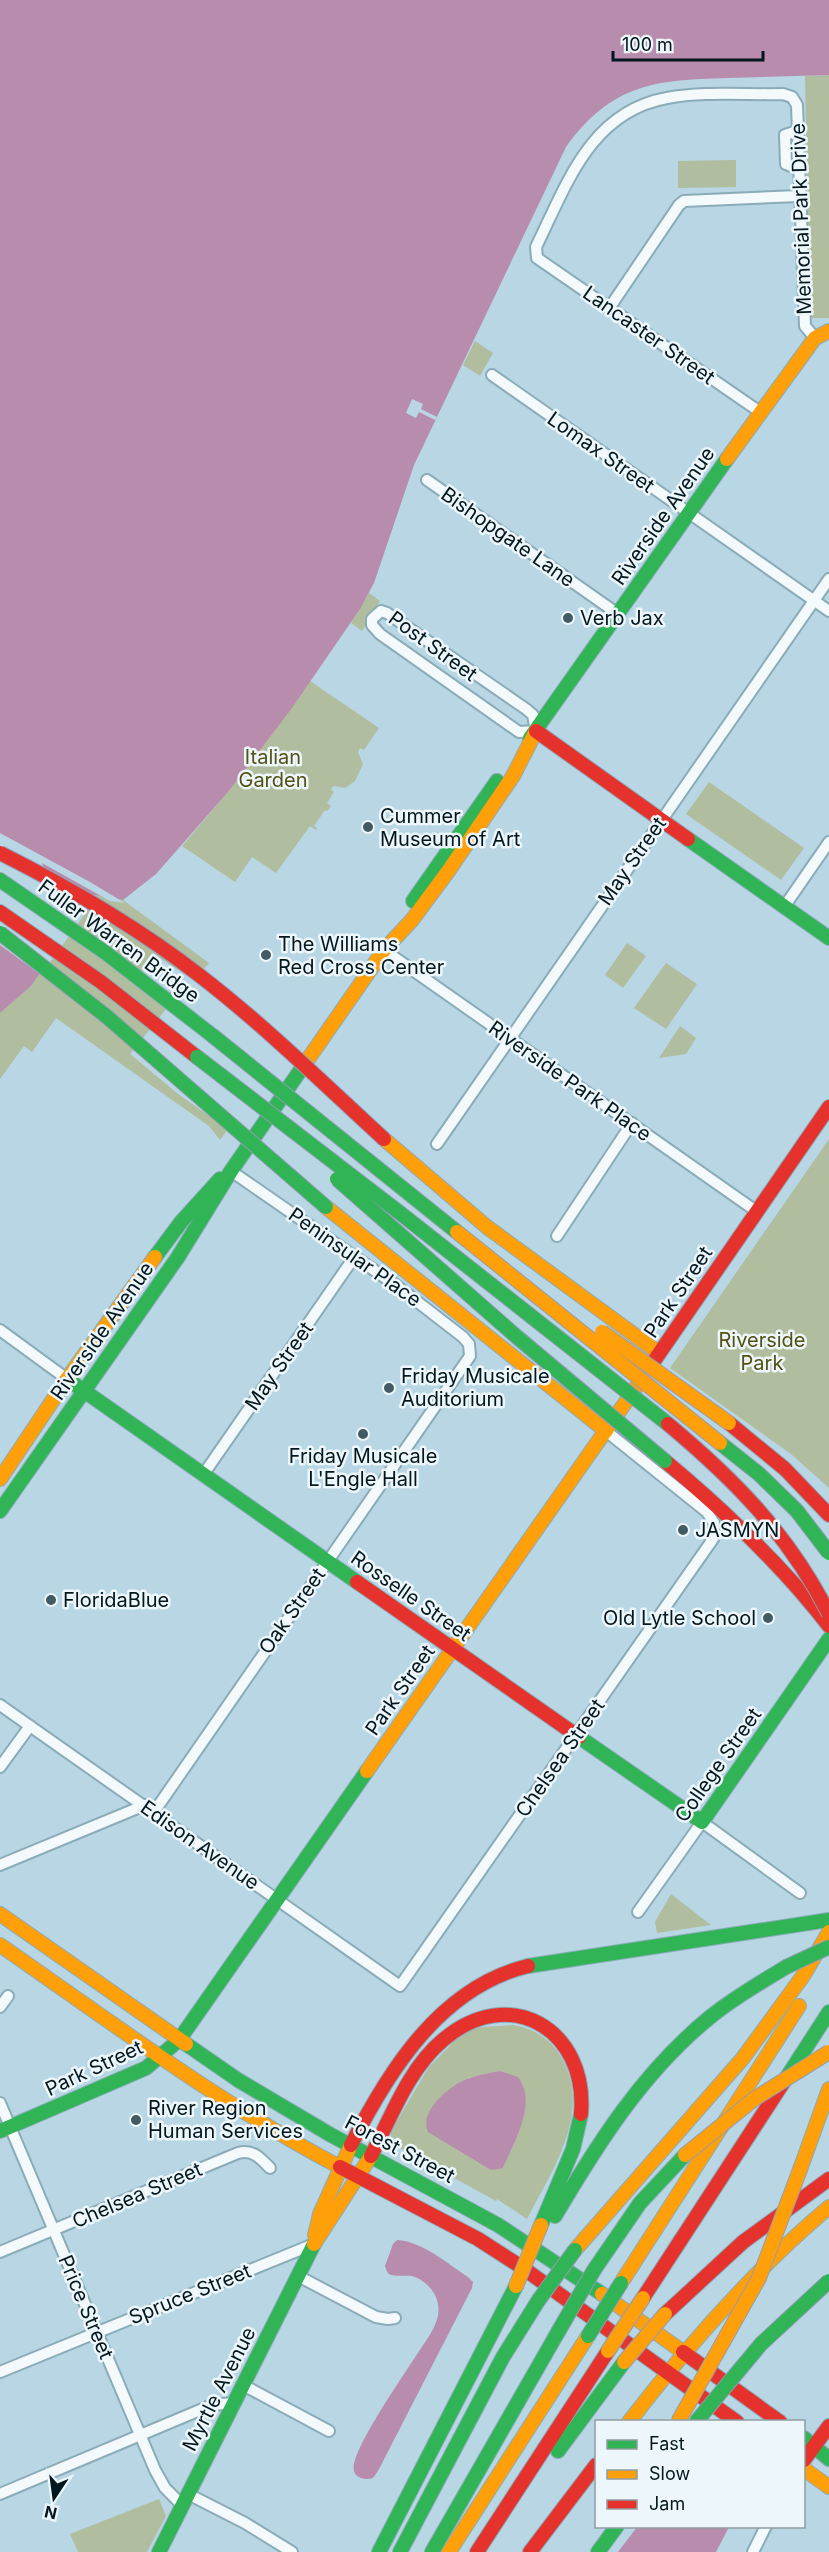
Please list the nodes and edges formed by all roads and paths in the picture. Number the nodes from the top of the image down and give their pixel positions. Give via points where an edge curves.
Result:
1 (799, 196) junction
2 (537, 258) joint
3 (610, 307) junction
4 (829, 331) edge
5 (815, 339) junction
6 (492, 375) dead end
7 (760, 412) junction
8 (426, 480) dead end
9 (689, 514) junction
10 (829, 579) edge
11 (814, 601) junction
12 (829, 611) edge
13 (618, 614) junction
14 (536, 731) junction
15 (660, 820) junction
16 (829, 842) edge
17 (0, 853) edge
18 (0, 880) edge
19 (784, 907) junction
20 (0, 912) edge
21 (0, 933) edge
22 (829, 938) edge
23 (384, 950) junction
24 (509, 1038) junction
25 (197, 1057) junction
26 (829, 1107) edge
27 (632, 1123) junction
28 (437, 1144) dead end
29 (231, 1171) junction
30 (415, 1197) junction
31 (756, 1211) junction
32 (557, 1236) dead end
33 (355, 1256) junction
34 (0, 1330) edge
35 (470, 1351) joint
36 (659, 1353) junction
37 (67, 1379) junction
38 (84, 1391) junction
39 (606, 1431) junction
40 (204, 1475) junction
41 (0, 1479) edge
42 (0, 1511) edge
43 (829, 1515) edge
44 (829, 1553) edge
45 (327, 1561) junction
46 (829, 1614) edge
47 (829, 1626) edge
48 (829, 1639) edge
49 (453, 1649) junction
50 (0, 1705) edge
51 (30, 1726) junction
52 (576, 1735) junction
53 (0, 1767) edge
54 (150, 1808) junction
55 (702, 1822) junction
56 (0, 1865) edge
57 (800, 1893) dead end
58 (277, 1899) junction
59 (638, 1912) dead end
60 (0, 1914) edge
61 (829, 1920) edge
62 (829, 1932) edge
63 (0, 1945) edge
64 (829, 1949) edge
65 (400, 1986) joint
66 (8, 1996) dead end
67 (0, 2007) edge
68 (829, 2012) edge
69 (179, 2040) junction
70 (829, 2052) edge
71 (160, 2058) junction
72 (829, 2089) edge
73 (0, 2103) edge
74 (5, 2129) edge
75 (351, 2145) junction
76 (371, 2156) junction
77 (340, 2166) junction
78 (270, 2168) dead end
79 (358, 2176) junction
80 (829, 2179) edge
81 (829, 2207) edge
82 (544, 2228) junction
83 (54, 2230) junction
84 (314, 2244) junction
85 (0, 2252) edge
86 (298, 2276) junction
87 (829, 2281) edge
88 (395, 2318) dead end
89 (97, 2332) junction
90 (683, 2352) junction
91 (0, 2372) edge
92 (667, 2372) junction
93 (243, 2385) junction
94 (234, 2403) junction
95 (630, 2420) edge
96 (679, 2420) edge
97 (697, 2420) edge
98 (736, 2420) edge
99 (779, 2420) edge
100 (829, 2426) edge
101 (329, 2431) dead end
102 (140, 2436) junction
103 (809, 2442) edge
104 (829, 2458) edge
105 (595, 2468) edge
106 (805, 2470) edge
107 (829, 2487) edge
108 (0, 2494) edge
109 (185, 2500) junction
110 (616, 2528) edge
111 (765, 2528) edge
112 (159, 2552) edge
113 (292, 2552) edge
114 (379, 2552) edge
115 (400, 2552) edge
116 (432, 2552) edge
117 (449, 2552) edge
118 (477, 2552) edge
119 (483, 2552) edge
120 (530, 2552) edge
121 (598, 2552) edge
122 (753, 2552) edge

1 - 2 street, Memorial Park Drive via 797,105 792,97 783,94 668,98 650,102 601,132 577,164 536,247
1 - 3 street via 684,201
1 - 5 street, Memorial Park Drive via 805,326
2 - 3 street, Lancaster Street
3 - 7 street, Lancaster Street
4 - 5 main road, Riverside Avenue
5 - 7 main road, Riverside Avenue
6 - 9 street, Lomax Street
7 - 9 main road, Riverside Avenue
8 - 13 street, Bishopgate Lane
9 - 11 street, Lomax Street
9 - 13 main road, Riverside Avenue
10 - 11 street, May Street
11 - 12 street, Lomax Street
11 - 15 street, May Street
13 - 14 main road, Riverside Avenue
14 - 14 street, Post Street via 533,715 387,613 381,611 372,619 380,634 519,732
14 - 15 main road, Post Street
14 - 23 main road, Riverside Avenue via 407,910
15 - 19 main road, Post Street
15 - 24 street, May Street
16 - 19 street
17 - 36 main road, bridge via 93,903 184,963 254,1020 487,1227
18 - 30 main road, Fuller Warren Bridge, bridge via 106,953
19 - 22 main road, Post Street
20 - 25 main road via 101,982
21 - 39 main road, bridge via 106,1016 327,1207
23 - 24 street, Riverside Park Place
23 - 29 main road, Riverside Avenue
24 - 27 street, Riverside Park Place
24 - 28 street, May Street
25 - 46 main road, bridge via 582,1356 724,1472 785,1538
25 - 47 main road, bridge via 566,1380 726,1512 784,1570
26 - 31 main road, Park Street
27 - 31 street, Riverside Park Place
27 - 32 street
29 - 33 street, Peninsular Place
29 - 37 main road, Riverside Avenue via 187,1213
29 - 38 main road, Riverside Avenue via 183,1250
30 - 43 main road, bridge via 736,1429 785,1469
30 - 44 main road, bridge via 759,1474 797,1511
31 - 36 main road, Park Street
33 - 35 street, Peninsular Place via 463,1336
33 - 40 street, May Street
34 - 37 street, Rosselle Street
35 - 45 street, Oak Street via 466,1364
36 - 39 main road, Park Street
37 - 38 main road, Rosselle Street
37 - 41 main road, Riverside Avenue
38 - 40 main road, Rosselle Street
38 - 42 main road, Riverside Avenue
39 - 49 main road, Park Street
39 - 52 street, Chelsea Street via 703,1508 715,1528 711,1542
40 - 45 main road, Rosselle Street
45 - 49 main road, Rosselle Street
45 - 54 street, Oak Street
48 - 55 main road, College Street
49 - 52 main road, Rosselle Street
49 - 58 main road, Park Street
50 - 51 street, Edison Avenue
51 - 53 street
51 - 54 street, Edison Avenue
52 - 55 main road, Rosselle Street
52 - 65 street, Chelsea Street
54 - 56 street
54 - 58 street, Edison Avenue
55 - 57 street, Rosselle Street
55 - 59 street, College Street
58 - 65 street, Edison Avenue
58 - 69 main road, Park Street
60 - 69 main road, Forest Street
61 - 75 main road, Myrtle Avenue via 541,1962 474,1987 426,2026 406,2052
62 - 115 main road, bridge via 799,1985 751,2050 619,2198 538,2301 503,2357
63 - 71 main road
64 - 82 main road, bridge via 786,1967 717,2011 651,2072 607,2129
64 - 117 main road, bridge via 801,2003
66 - 67 street
68 - 118 main road, bridge
69 - 71 main road, Park Street
69 - 75 main road, Forest Street via 262,2095
70 - 116 main road, bridge via 752,2099 673,2167 645,2197 617,2234 558,2332
71 - 74 main road, Park Street via 121,2081
71 - 77 main road via 273,2131
72 - 96 main road, bridge via 759,2278
73 - 74 street, Price Street
74 - 83 street, Price Street
75 - 76 main road, Forest Street
75 - 77 main road, Myrtle Avenue
76 - 79 main road, Myrtle Avenue
76 - 82 main road, Myrtle Avenue via 425,2059 447,2035 474,2019 495,2014 515,2014 534,2020 556,2035 569,2051 578,2069 582,2094 574,2141
76 - 90 main road, Forest Street via 534,2247
77 - 79 main road
77 - 84 main road, Myrtle Avenue via 320,2214
78 - 83 street, Chelsea Street via 255,2154 238,2152
79 - 84 main road, Myrtle Avenue
79 - 92 main road via 510,2259
80 - 119 main road, bridge via 745,2240 665,2314 624,2362
81 - 90 main road via 760,2267
82 - 114 main road, bridge
83 - 85 street, Chelsea Street
83 - 89 street, Price Street
84 - 86 main road, Myrtle Avenue
84 - 89 street, Spruce Street
86 - 88 street via 376,2317
86 - 93 main road, Myrtle Avenue
87 - 97 main road, bridge via 761,2344
89 - 91 street, Spruce Street
89 - 102 street, Price Street
90 - 92 main road
90 - 99 main road, Forest Street
92 - 95 main road
92 - 98 main road
93 - 94 main road, Myrtle Avenue
93 - 101 street
94 - 102 street via 212,2404
94 - 109 main road, Myrtle Avenue
100 - 103 main road
102 - 108 street
102 - 109 street, Price Street via 162,2482
103 - 104 main road
105 - 120 main road
106 - 107 main road
109 - 112 main road, Myrtle Avenue
109 - 113 street via 245,2523
110 - 121 main road
111 - 122 street

